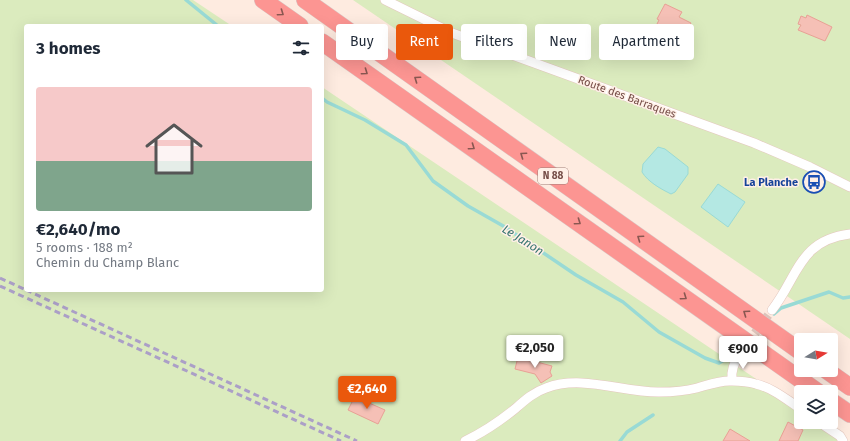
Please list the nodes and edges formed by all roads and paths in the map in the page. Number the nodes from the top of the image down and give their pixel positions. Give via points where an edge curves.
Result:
1 (263, 0) edge
2 (305, 0) edge
3 (385, 0) edge
4 (297, 24) edge
5 (324, 43) edge
6 (850, 187) edge
7 (850, 234) edge
8 (772, 310) tunnel mouth
9 (794, 347) edge
10 (739, 356) tunnel mouth
11 (836, 377) edge
12 (732, 380) junction
13 (808, 385) edge
14 (850, 387) edge
15 (794, 404) edge
16 (838, 406) edge
17 (850, 414) edge
18 (830, 429) edge
19 (465, 441) edge
20 (843, 441) edge

1 -> 4 highway
9 -> 2 highway, N 88
3 - 6 street, Route des Barraques via 452,33 754,144
5 -> 13 highway, N 88
7 - 8 street via 840,235 812,249 802,260
10 - 12 street via 734,364
11 - 14 highway
12 - 15 street via 757,384 773,390
12 - 19 street via 679,391 659,392 594,384 562,384 532,395 490,428
16 - 17 highway
18 - 20 street

